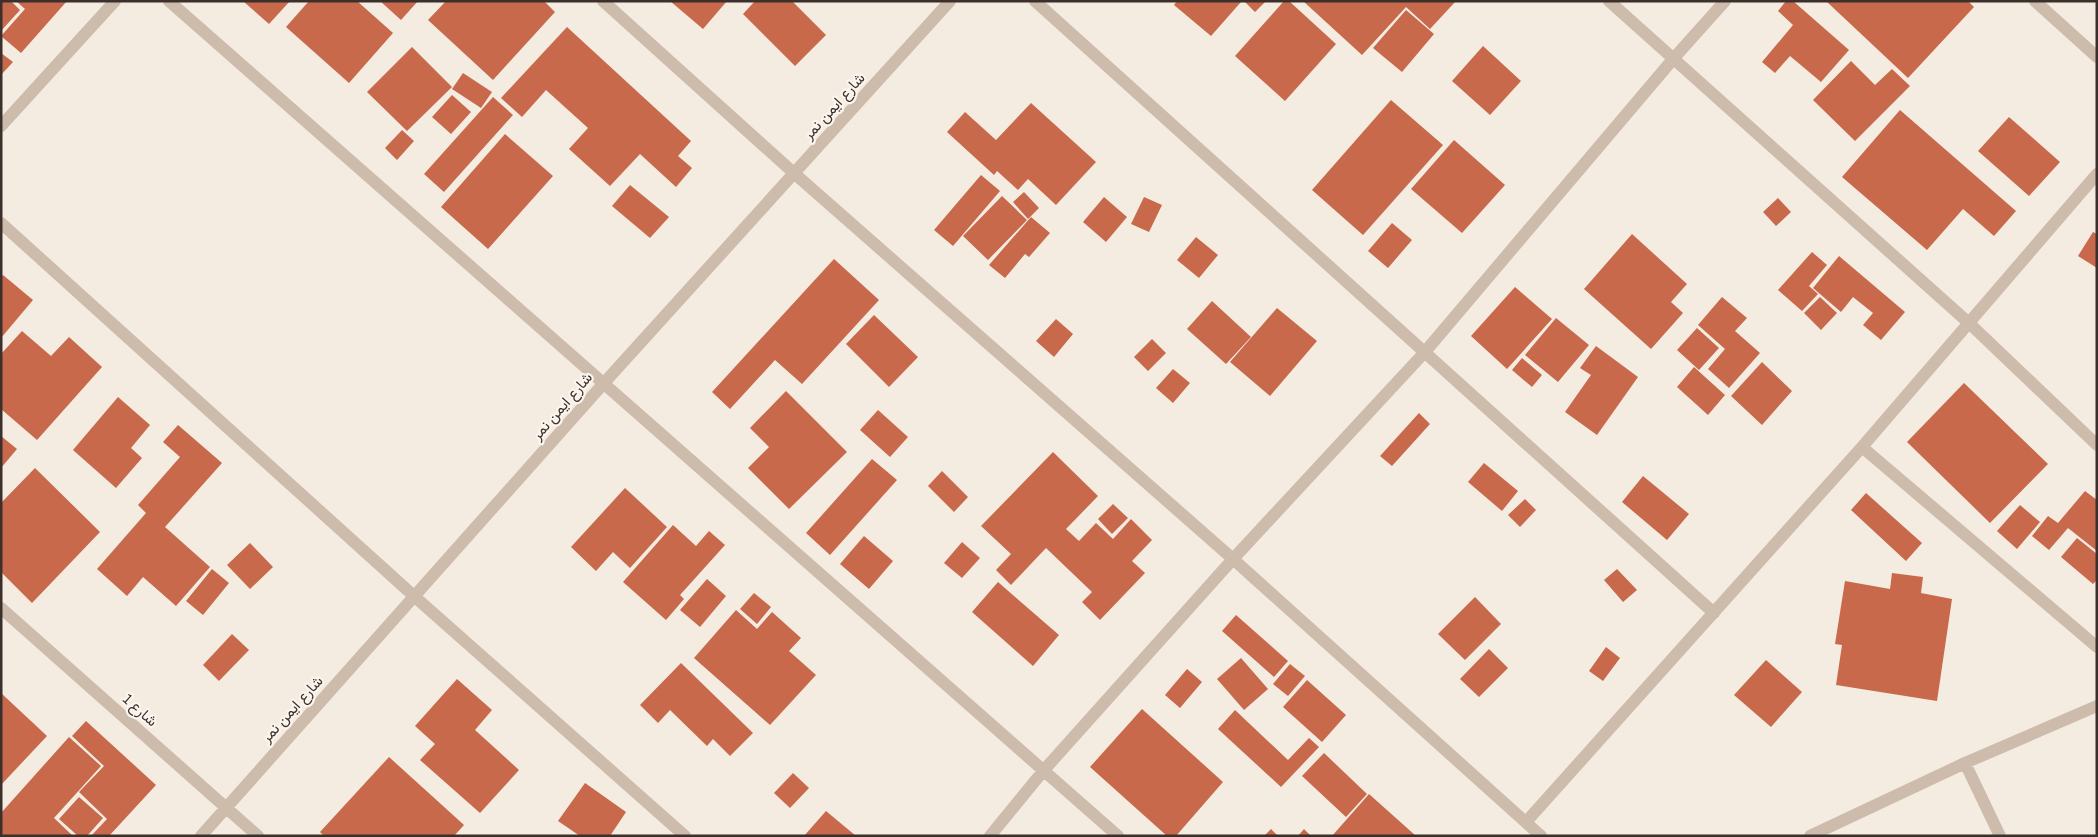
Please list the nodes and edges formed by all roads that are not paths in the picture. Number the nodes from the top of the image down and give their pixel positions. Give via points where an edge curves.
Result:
1 (115, 1) edge
2 (169, 1) edge
3 (603, 1) edge
4 (950, 1) edge
5 (1035, 1) edge
6 (1609, 1) edge
7 (1725, 1) edge
8 (2035, 1) edge
9 (2097, 57) edge
10 (1674, 58) junction
11 (1, 126) edge
12 (795, 174) junction
13 (2097, 174) edge
14 (1, 223) edge
15 (1970, 324) junction
16 (1424, 353) junction
17 (604, 383) junction
18 (2097, 445) edge
19 (1862, 446) junction
20 (1232, 559) junction
21 (415, 597) junction
22 (1, 608) edge
23 (1714, 613) junction
24 (2097, 647) edge
25 (2097, 706) edge
26 (1965, 763) junction
27 (1044, 770) junction
28 (225, 807) junction
29 (1526, 822) junction
30 (201, 836) edge
31 (258, 836) edge
32 (685, 836) edge
33 (990, 836) edge
34 (1118, 836) edge
35 (1541, 836) edge
36 (1810, 836) edge
37 (2000, 836) edge

1 - 11 street
2 - 17 street
3 - 12 street
4 - 12 street, شارع ايمن نمر
5 - 16 street
6 - 10 street
7 - 10 street
8 - 9 street
10 - 15 street
10 - 16 street
12 - 17 street, شارع ايمن نمر
12 - 20 street
13 - 15 street
14 - 21 street
15 - 18 street
15 - 19 street
16 - 20 street
16 - 23 street
17 - 21 street, شارع ايمن نمر
17 - 27 street
19 - 23 street
19 - 24 street
20 - 27 street
20 - 29 street
21 - 28 street, شارع ايمن نمر
21 - 32 street
22 - 28 street, شارع 1
23 - 29 street
25 - 26 street
26 - 36 street
26 - 37 street
27 - 33 street
27 - 34 street
28 - 30 street, شارع ايمن نمر
28 - 31 street, شارع 1
29 - 35 street

